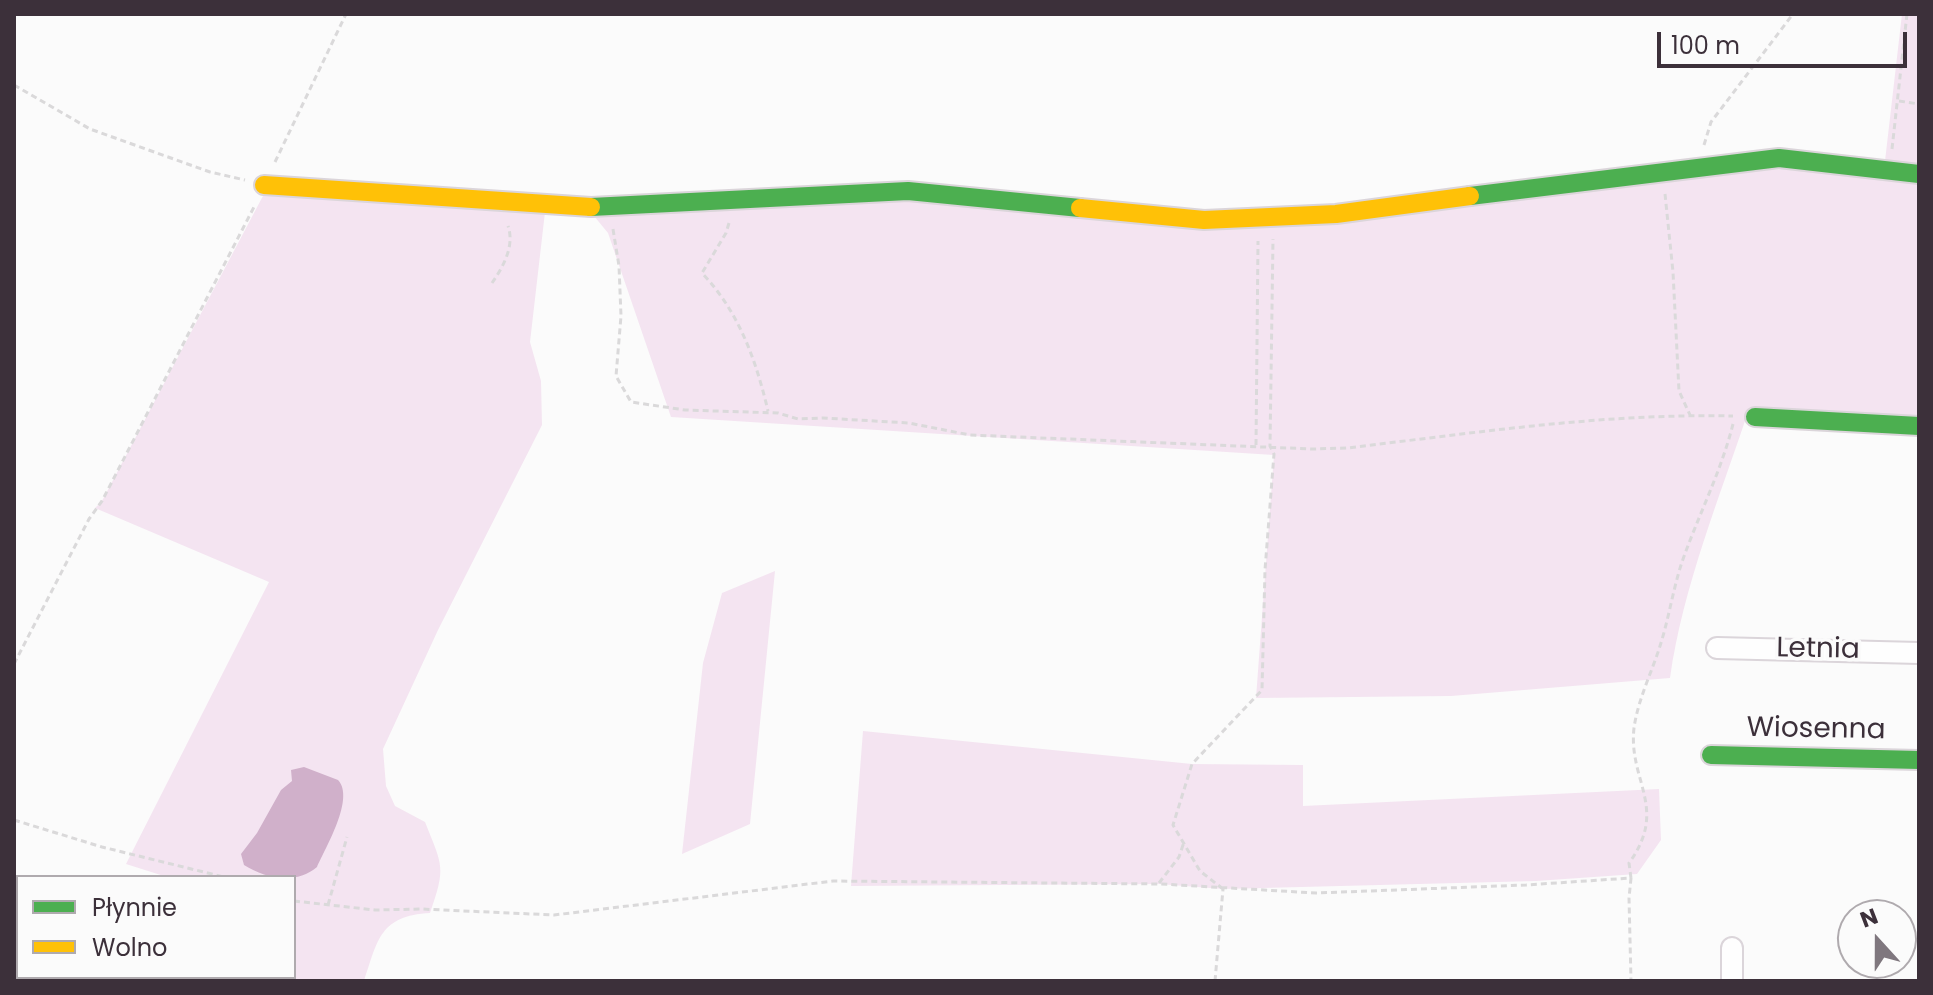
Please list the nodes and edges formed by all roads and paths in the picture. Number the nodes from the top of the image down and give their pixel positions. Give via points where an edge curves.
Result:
1 (346, 14) edge
2 (1793, 14) edge
3 (1907, 14) edge
4 (14, 85) edge
5 (1898, 101) junction
6 (1919, 104) edge
7 (1703, 166) junction
8 (1889, 170) junction
9 (1663, 171) junction
10 (1919, 174) edge
11 (264, 185) junction
12 (735, 200) junction
13 (501, 203) junction
14 (604, 208) junction
15 (1266, 218) junction
16 (492, 283) dead end
17 (768, 413) junction
18 (1690, 415) junction
19 (1755, 417) dead end
20 (1919, 426) edge
21 (1256, 445) junction
22 (1270, 446) junction
23 (1717, 648) dead end
24 (1919, 653) edge
25 (14, 664) edge
26 (1711, 755) dead end
27 (1919, 760) edge
28 (14, 820) edge
29 (347, 837) dead end
30 (1184, 842) junction
31 (216, 875) edge
32 (1631, 878) junction
33 (1159, 884) junction
34 (1223, 889) junction
35 (296, 901) edge
36 (328, 905) junction
37 (1732, 948) dead end
38 (1215, 981) edge
39 (1631, 981) edge
40 (1732, 981) edge

1 - 11 path
2 - 7 path via 1711,122
3 - 5 path
4 - 11 path via 90,129 210,172
5 - 6 path
5 - 8 path
7 - 8 street via 1779,158
7 - 9 street
8 - 10 street
9 - 15 street via 1351,213
9 - 18 path via 1679,391
11 - 13 street
11 - 25 path
12 - 14 street
12 - 15 street via 908,191 1204,220
12 - 17 path via 726,233 702,273 739,323
13 - 14 street
13 - 16 path via 511,233 505,265
14 - 17 path via 619,266 616,376 631,402
15 - 21 path
15 - 22 path
17 - 21 path via 909,423 970,435
18 - 22 path via 1347,448
18 - 32 path via 1735,416 1682,563 1634,726 1633,747 1647,799 1644,837 1629,863
19 - 20 street
21 - 22 path
22 - 30 path via 1274,454 1262,690 1192,764 1173,825
23 - 24 street, Letnia
26 - 27 street, Wiosenna
28 - 31 path
29 - 36 path
30 - 33 path
30 - 34 path via 1200,871
32 - 34 path via 1331,892
32 - 39 path
33 - 34 path
33 - 36 path via 833,881 554,915
34 - 38 path
35 - 36 path
37 - 40 street

